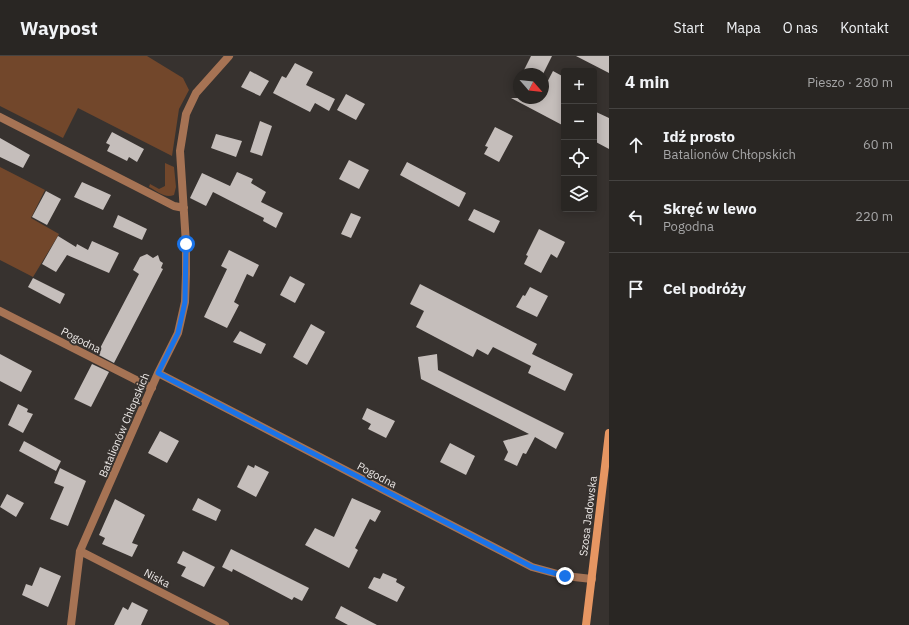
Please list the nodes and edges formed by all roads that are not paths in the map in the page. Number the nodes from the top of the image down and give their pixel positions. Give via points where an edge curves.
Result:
1 (229, 56) edge
2 (0, 118) edge
3 (184, 208) junction
4 (0, 311) edge
5 (158, 373) junction
6 (152, 388) junction
7 (609, 433) edge
8 (80, 551) junction
9 (592, 579) junction
10 (71, 625) edge
11 (225, 625) edge
12 (586, 625) edge

1 - 3 street, Batalionów Chłopskich via 196,93 186,114 180,151
2 - 3 street via 174,206
3 - 5 street, Batalionów Chłopskich via 185,302 178,333
4 - 6 street, Pogodna
5 - 6 street, Batalionów Chłopskich
5 - 9 street, Pogodna via 532,567 565,576
6 - 8 street, Batalionów Chłopskich
7 - 9 main road, Szosa Jadowska
8 - 10 street, Batalionów Chłopskich
8 - 11 street, Niska
9 - 12 main road, Szosa Jadowska

